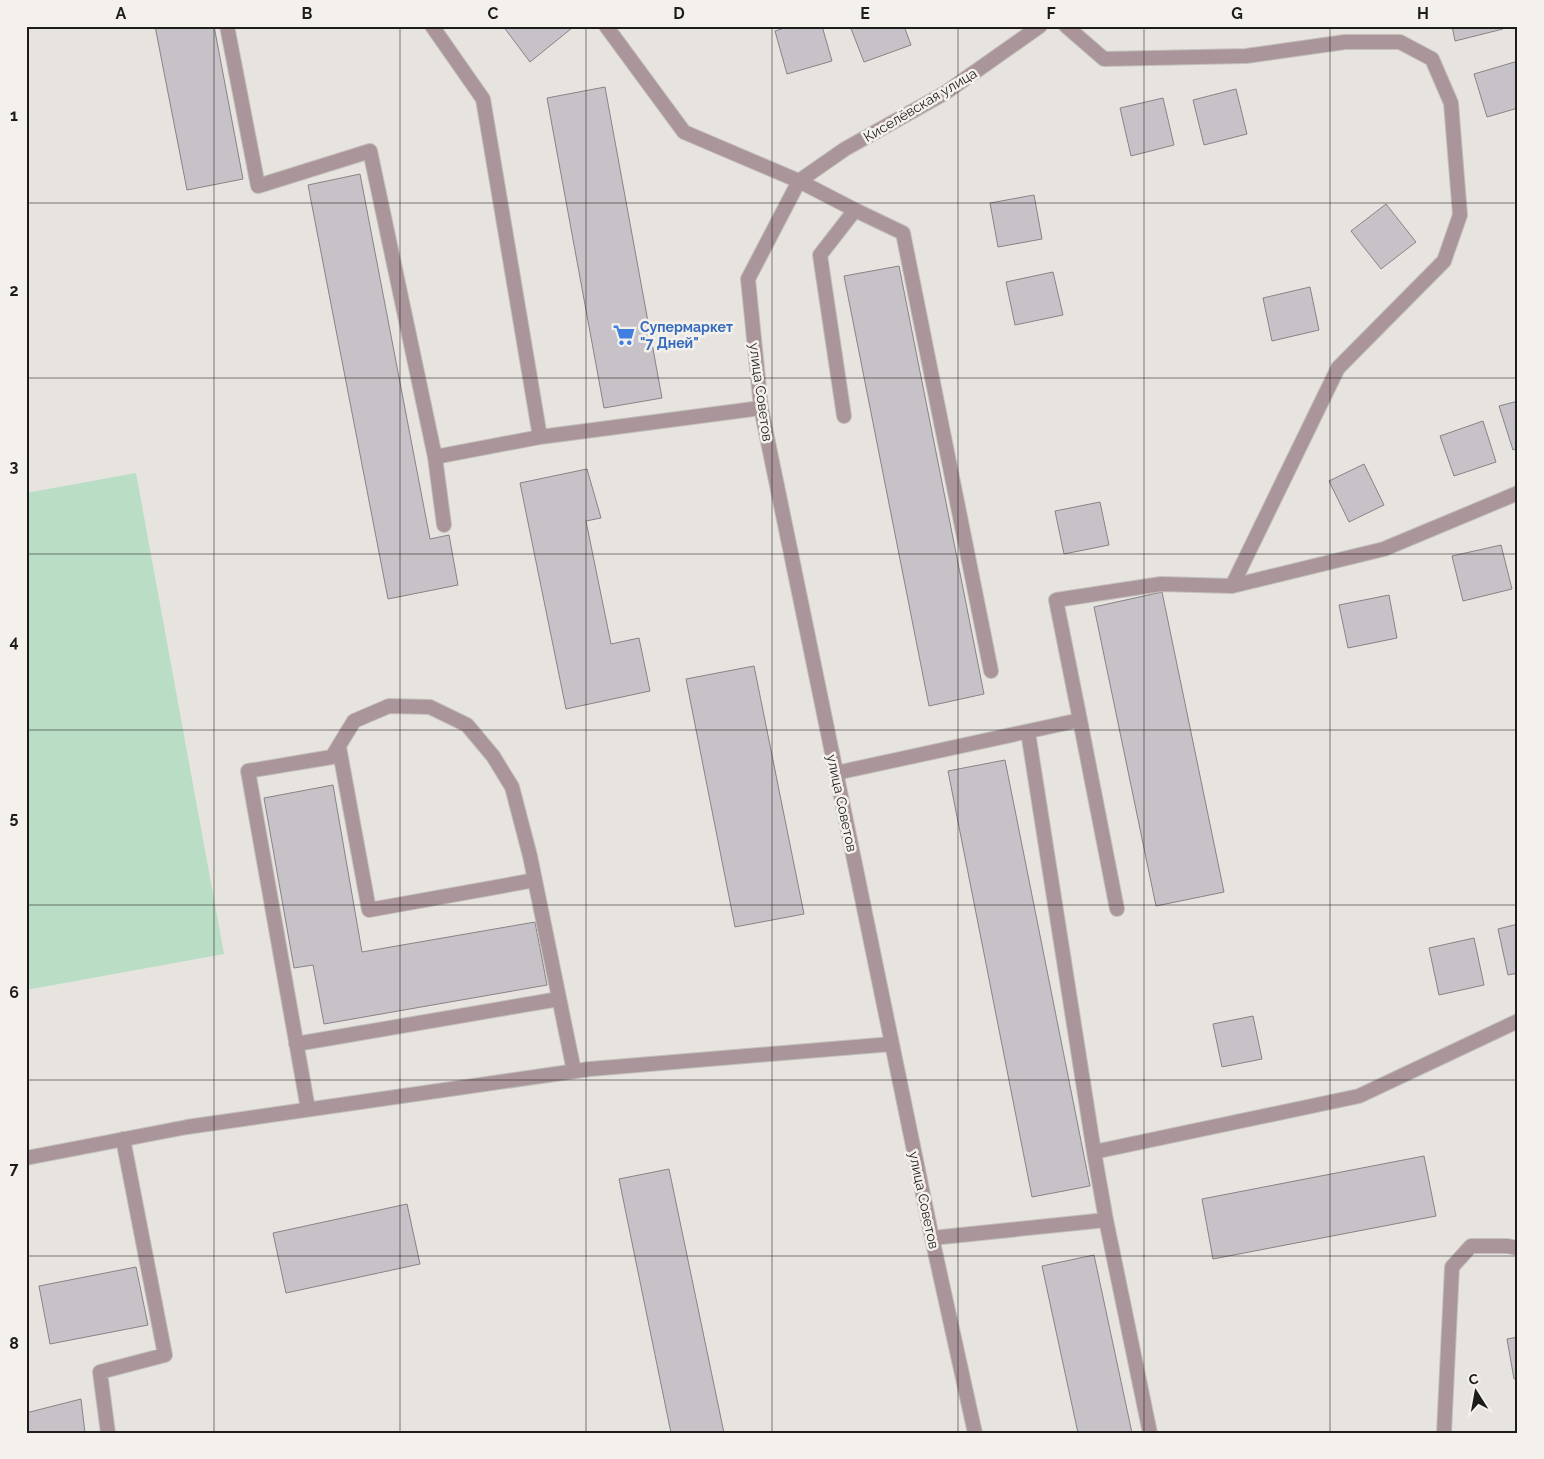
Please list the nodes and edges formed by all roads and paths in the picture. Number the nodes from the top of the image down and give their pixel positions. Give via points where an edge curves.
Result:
1 (227, 26) edge
2 (432, 26) edge
3 (606, 26) edge
4 (1040, 26) edge
5 (1066, 26) edge
6 (798, 181) junction
7 (855, 210) junction
8 (761, 408) junction
9 (844, 416) dead end
10 (540, 437) junction
11 (435, 457) junction
12 (1518, 493) edge
13 (444, 525) dead end
14 (1232, 586) junction
15 (991, 671) dead end
16 (1080, 720) junction
17 (1028, 732) junction
18 (339, 747) junction
19 (836, 773) junction
20 (535, 880) junction
21 (1117, 910) dead end
22 (559, 999) junction
23 (1518, 1021) edge
24 (296, 1044) junction
25 (892, 1044) junction
26 (574, 1071) junction
27 (308, 1109) junction
28 (124, 1139) junction
29 (1094, 1152) junction
30 (26, 1158) edge
31 (1106, 1220) junction
32 (932, 1238) junction
33 (1518, 1248) edge
34 (108, 1433) edge
35 (975, 1433) edge
36 (1150, 1433) edge
37 (1444, 1433) edge

1 - 11 street via 258,186 370,151
2 - 10 street via 483,99
3 - 6 street via 684,132
4 - 6 street, Киселёвская улица via 945,93 844,149
5 - 14 street via 1104,59 1246,56 1345,42 1400,42 1432,59 1450,103 1460,215 1444,261 1338,368
6 - 7 street
6 - 8 street, улица Советов via 748,279
7 - 9 street via 820,255
7 - 15 street via 903,234
8 - 10 street
8 - 19 street, улица Советов
10 - 11 street
11 - 13 street
12 - 14 street via 1384,549
14 - 16 street via 1161,584 1056,600
16 - 17 street
16 - 21 street
17 - 19 street
17 - 29 street
18 - 20 street via 354,721 389,706 430,707 467,725 493,756 512,787
18 - 20 street via 369,910
18 - 24 street via 332,757 248,771
19 - 25 street, улица Советов
20 - 22 street
22 - 24 street
22 - 26 street
23 - 29 street via 1359,1096
24 - 27 street
25 - 26 street
25 - 32 street, улица Советов
26 - 27 street
27 - 28 street
28 - 30 street
28 - 34 street via 166,1355 100,1372
29 - 31 street
31 - 32 street
31 - 36 street
32 - 35 street, улица Советов
33 - 37 street via 1471,1246 1452,1267

